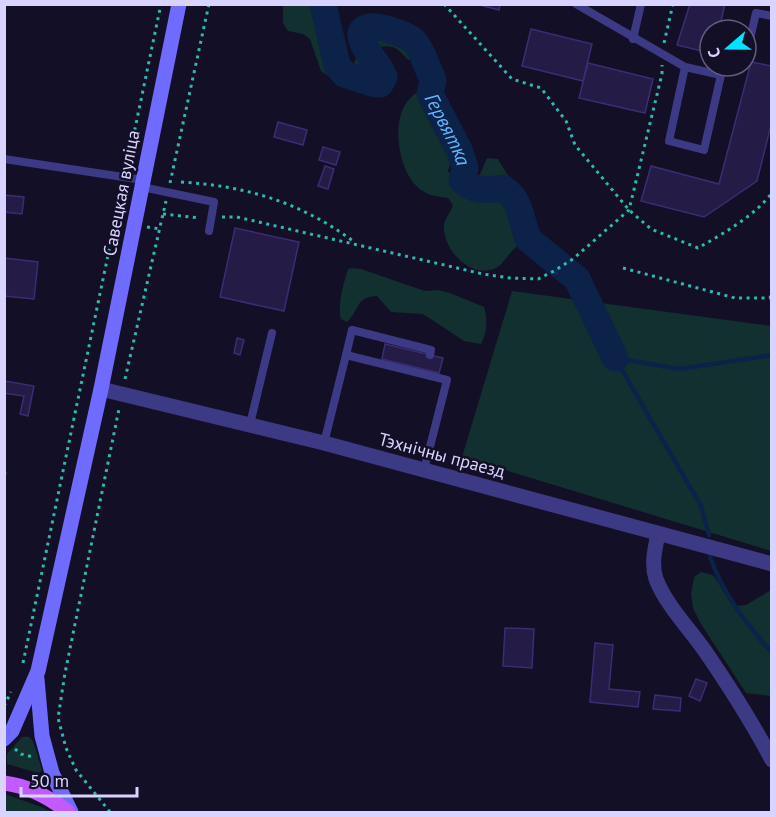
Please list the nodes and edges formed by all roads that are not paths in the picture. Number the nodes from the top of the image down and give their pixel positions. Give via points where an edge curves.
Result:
1 (179, 4) edge
2 (576, 4) edge
3 (641, 4) edge
4 (771, 16) edge
5 (755, 18) edge
6 (633, 39) junction
7 (685, 67) junction
8 (4, 159) edge
9 (143, 184) junction
10 (208, 231) dead end
11 (272, 333) dead end
12 (346, 355) junction
13 (430, 355) dead end
14 (101, 389) junction
15 (250, 424) junction
16 (324, 443) junction
17 (424, 470) junction
18 (658, 534) junction
19 (771, 564) edge
20 (37, 676) junction
21 (4, 738) edge
22 (771, 760) edge
23 (4, 783) edge
24 (70, 813) edge

1 - 9 main road, Савецкая вуліца
2 - 6 lane
3 - 6 lane
4 - 5 lane via 756,14
6 - 7 lane
7 - 7 lane via 669,141 704,150 721,75
8 - 9 lane via 125,177
9 - 10 lane via 214,202
9 - 14 main road, Савецкая вуліца
11 - 15 lane
12 - 13 lane via 352,330 431,350
12 - 16 lane
12 - 17 lane via 447,380
14 - 15 street, Тэхнічны праезд
14 - 20 main road, Савецкая вуліца
15 - 16 street, Тэхнічны праезд
16 - 17 street, Тэхнічны праезд
17 - 18 street, Тэхнічны праезд
18 - 19 street, Тэхнічны праезд
18 - 22 street via 653,561 656,579 751,722
20 - 21 main road via 12,731
20 - 24 main road via 42,736 52,773
23 - 24 main road via 35,791

